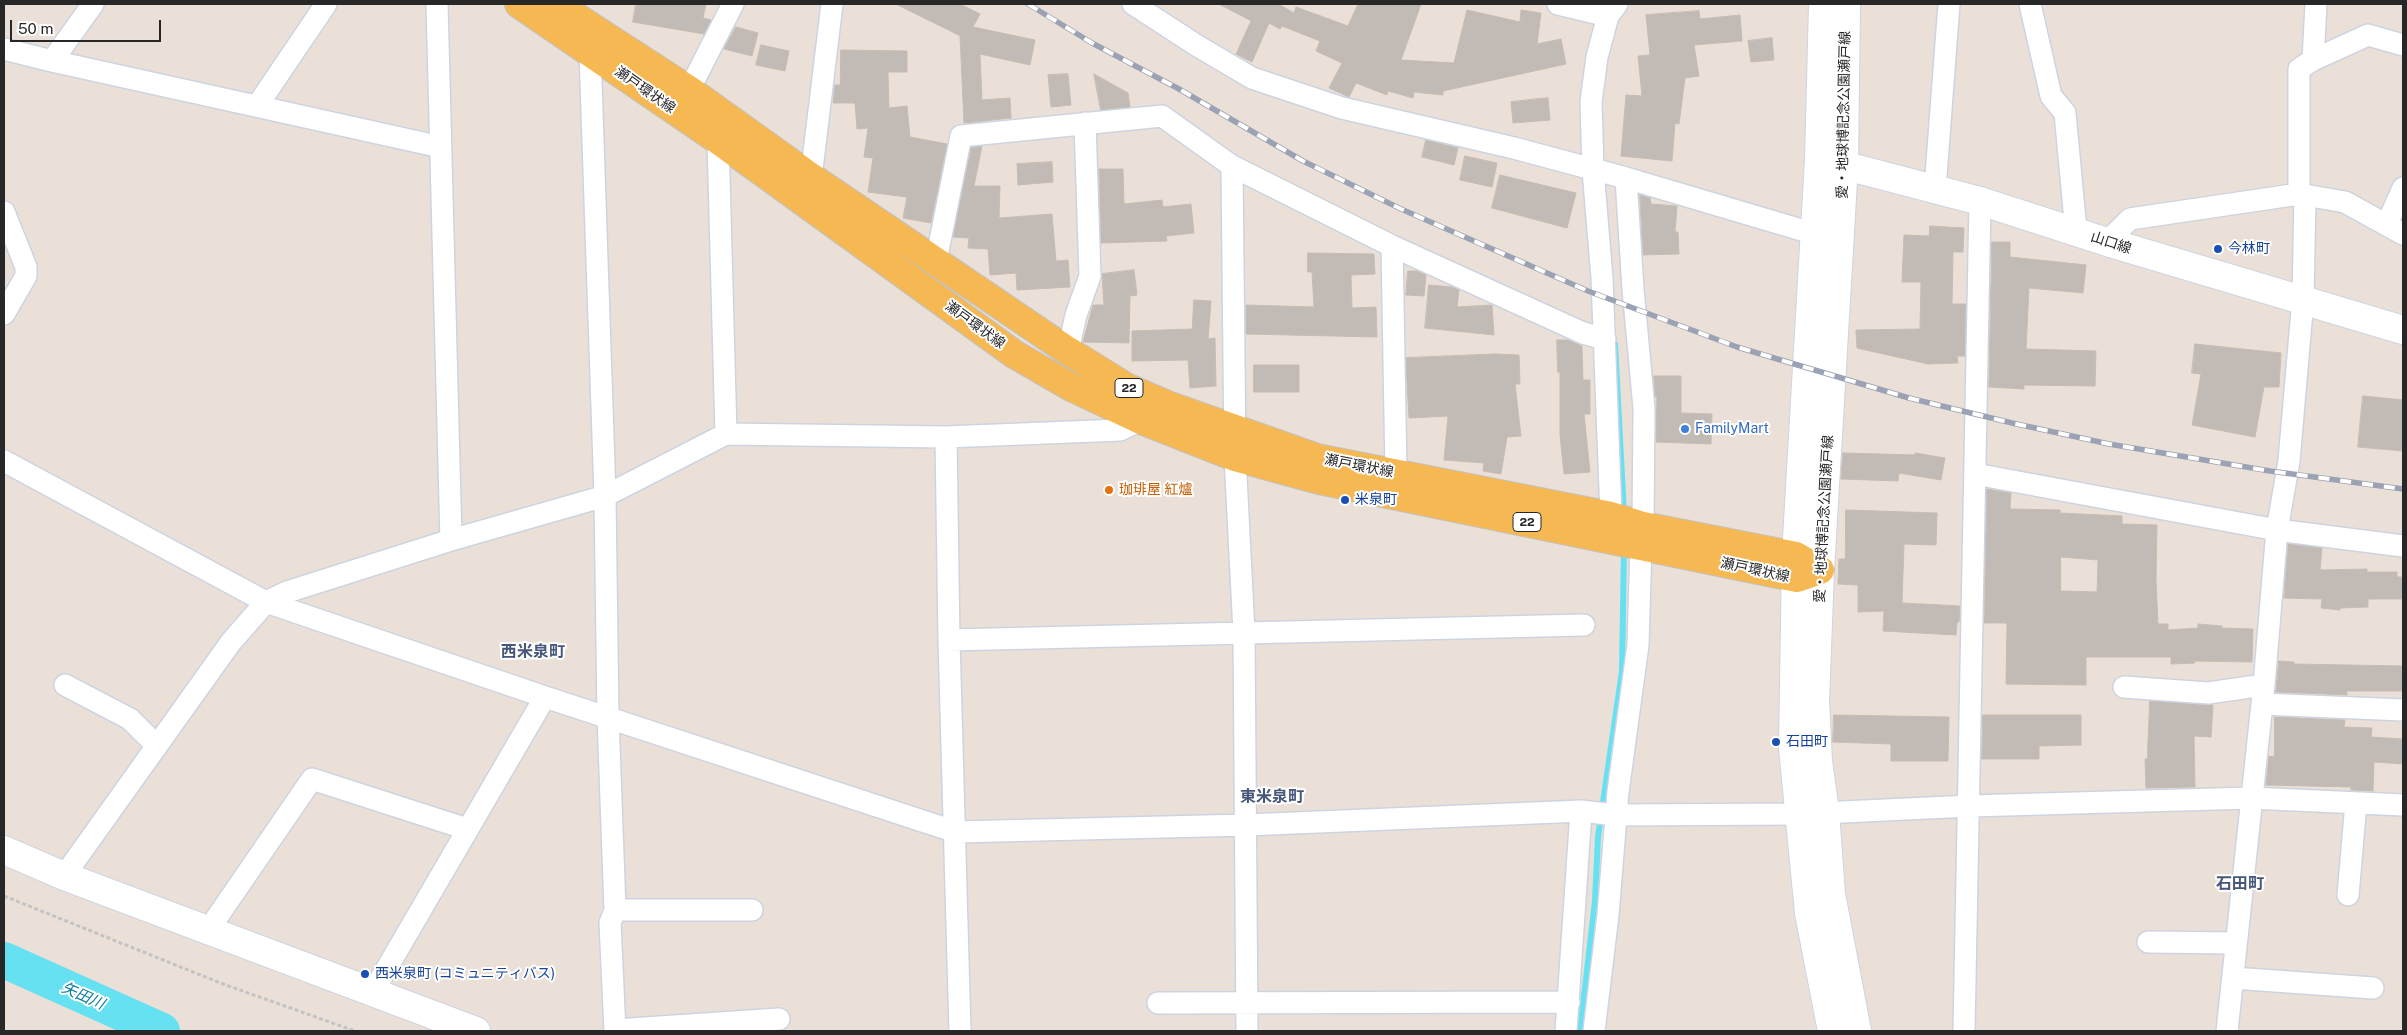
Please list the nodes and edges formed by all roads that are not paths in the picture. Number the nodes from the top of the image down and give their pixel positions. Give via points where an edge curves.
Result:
1 (93, 4) edge
2 (326, 4) edge
3 (437, 4) edge
4 (519, 4) edge
5 (556, 4) edge
6 (733, 4) edge
7 (832, 4) edge
8 (1133, 4) edge
9 (1558, 4) edge
10 (1823, 4) edge
11 (1846, 4) edge
12 (1949, 4) edge
13 (2030, 4) edge
14 (2316, 4) edge
15 (1612, 10) edge
16 (2403, 45) edge
17 (4, 49) edge
18 (590, 52) junction
19 (2313, 60) junction
20 (52, 61) junction
21 (689, 90) junction
22 (257, 106) junction
23 (1085, 123) junction
24 (718, 140) junction
25 (441, 146) junction
26 (1831, 162) junction
27 (1232, 166) junction
28 (1593, 170) junction
29 (811, 177) junction
30 (1626, 178) junction
31 (2403, 188) edge
32 (1935, 189) junction
33 (2302, 195) junction
34 (1980, 202) junction
35 (4, 212) edge
36 (2395, 229) edge
37 (2076, 231) junction
38 (1814, 234) junction
39 (2107, 242) junction
40 (1392, 246) junction
41 (936, 261) junction
42 (2302, 299) junction
43 (4, 314) edge
44 (2403, 330) edge
45 (1605, 339) junction
46 (1068, 351) junction
47 (1141, 420) junction
48 (726, 434) junction
49 (946, 437) junction
50 (1235, 444) junction
51 (4, 461) edge
52 (1396, 473) junction
53 (1975, 474) junction
54 (605, 496) junction
55 (1611, 516) junction
56 (2277, 530) junction
57 (1642, 536) junction
58 (451, 540) junction
59 (2403, 546) edge
60 (1804, 568) junction
61 (266, 602) junction
62 (1584, 625) dead end
63 (1244, 632) junction
64 (949, 640) junction
65 (65, 685) dead end
66 (2124, 687) dead end
67 (2263, 694) junction
68 (545, 697) junction
69 (2403, 710) edge
70 (608, 717) junction
71 (157, 746) junction
72 (2251, 798) junction
73 (2356, 803) junction
74 (2403, 805) edge
75 (1970, 806) junction
76 (1581, 811) junction
77 (1813, 813) junction
78 (1616, 815) junction
79 (1246, 825) junction
80 (468, 829) junction
81 (956, 832) junction
82 (4, 850) edge
83 (64, 876) junction
84 (2348, 895) dead end
85 (614, 910) junction
86 (752, 910) dead end
87 (209, 929) junction
88 (2148, 942) dead end
89 (2236, 943) junction
90 (2233, 978) junction
91 (2372, 988) dead end
92 (373, 992) junction
93 (1569, 1002) junction
94 (1158, 1003) dead end
95 (1246, 1003) junction
96 (779, 1019) dead end
97 (732, 1027) edge
98 (476, 1031) edge
99 (615, 1031) edge
100 (960, 1031) edge
101 (1247, 1031) edge
102 (1566, 1031) edge
103 (1594, 1031) edge
104 (1832, 1031) edge
105 (1858, 1031) edge
106 (1964, 1031) edge
107 (2227, 1031) edge

1 - 20 street
2 - 22 street
3 - 25 street
4 - 18 main road, 瀬戸環状線 / 22
5 - 21 main road, 瀬戸環状線 / 22
6 - 21 street
7 - 29 street
8 - 28 street via 1252,78 1342,108
9 - 15 street
10 - 26 main road, 愛・地球博記念公園瀬戸線
11 - 26 main road, 愛・地球博記念公園瀬戸線
12 - 32 street
13 - 37 street via 2051,96 2065,113
14 - 19 street
15 - 28 street via 1597,57 1592,102
16 - 19 street via 2368,35
17 - 20 street
18 - 24 main road, 瀬戸環状線 / 22
18 - 54 street
19 - 33 street via 2300,69
20 - 22 street
21 - 29 main road, 瀬戸環状線 / 22
22 - 25 street
23 - 27 street via 1162,116
23 - 41 street via 961,136
23 - 46 street via 1090,276
24 - 47 main road, 瀬戸環状線 / 22 via 1014,354 1071,387
24 - 48 street
25 - 58 street
26 - 32 main road, 山口線
26 - 38 main road, 愛・地球博記念公園瀬戸線
26 - 60 main road, 愛・地球博記念公園瀬戸線
27 - 40 street
27 - 50 street
28 - 30 street
28 - 45 street
29 - 41 main road, 瀬戸環状線 / 22
30 - 38 street
30 - 57 street via 1644,408
31 - 36 street
32 - 34 main road, 山口線
33 - 36 street via 2346,202
33 - 39 street via 2130,219
33 - 42 street
34 - 37 main road, 山口線
34 - 53 street
35 - 43 street via 26,267 26,276
37 - 39 main road, 山口線
38 - 60 main road, 愛・地球博記念公園瀬戸線
39 - 42 main road, 山口線
40 - 45 street via 1583,333
40 - 52 street
41 - 46 main road, 瀬戸環状線 / 22
42 - 44 main road, 山口線
42 - 56 street via 2289,461
45 - 55 street
46 - 50 main road, 瀬戸環状線 / 22 via 1126,387
47 - 49 street via 1120,430
47 - 50 main road, 瀬戸環状線 / 22
48 - 49 street
48 - 54 street
49 - 64 street
50 - 52 main road, 瀬戸環状線 / 22
50 - 57 main road, 瀬戸環状線 / 22 via 1319,480 1599,536
50 - 63 street
51 - 61 street
52 - 55 main road, 瀬戸環状線 / 22
53 - 56 street
53 - 75 street
54 - 58 street
54 - 70 street
55 - 57 main road, 瀬戸環状線 / 22
56 - 59 street
56 - 67 street
57 - 60 main road, 瀬戸環状線 / 22
57 - 78 street via 1638,645
58 - 61 street via 287,592
60 - 77 main road, 愛・地球博記念公園瀬戸線 via 1818,761
61 - 68 street
61 - 71 street via 231,642
62 - 63 street
63 - 64 street
63 - 79 street
64 - 81 street
65 - 71 street via 130,719
66 - 67 street
67 - 69 street
67 - 72 street
68 - 70 street
68 - 80 street
70 - 81 street
70 - 85 street
71 - 83 street
72 - 73 street
72 - 75 street
72 - 89 street
73 - 74 street
73 - 84 street
75 - 77 street
75 - 106 street
76 - 78 street
76 - 79 street
76 - 93 street
77 - 78 street
77 - 104 main road, 愛・地球博記念公園瀬戸線 via 1809,913
77 - 105 main road, 愛・地球博記念公園瀬戸線
78 - 103 street
79 - 81 street
79 - 95 street
80 - 87 street via 312,779
80 - 92 street
81 - 100 street
82 - 83 main road
83 - 87 main road
85 - 86 street
85 - 99 street via 610,923
87 - 92 main road
88 - 89 street
89 - 90 street
90 - 91 street
90 - 107 street
92 - 98 main road
93 - 95 street
93 - 102 street
94 - 95 street
95 - 101 street
96 - 97 street
97 - 99 street

